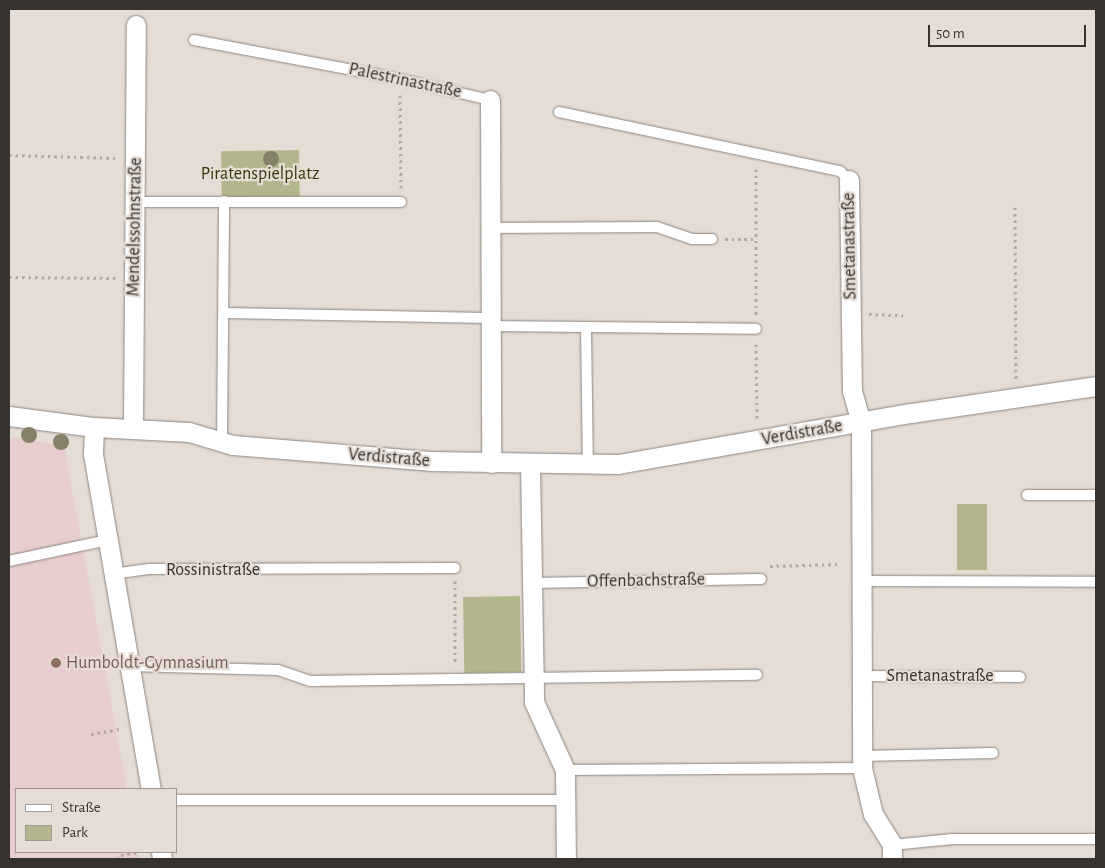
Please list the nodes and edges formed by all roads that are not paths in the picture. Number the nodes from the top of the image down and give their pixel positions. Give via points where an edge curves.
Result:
1 (136, 26) dead end
2 (194, 40) dead end
3 (490, 100) joint
4 (559, 112) dead end
5 (849, 180) joint
6 (134, 202) junction
7 (224, 202) junction
8 (401, 202) road end
9 (489, 228) junction
10 (712, 240) road end
11 (225, 312) junction
12 (488, 322) junction
13 (586, 328) junction
14 (756, 329) road end
15 (1096, 386) edge
16 (9, 416) edge
17 (861, 423) junction
18 (94, 427) junction
19 (133, 428) junction
20 (222, 442) junction
21 (491, 463) junction
22 (530, 464) junction
23 (588, 464) junction
24 (1027, 495) dead end
25 (1096, 495) edge
26 (108, 540) junction
27 (9, 561) edge
28 (455, 568) dead end
29 (862, 572) junction
30 (113, 574) junction
31 (760, 579) road end
32 (1096, 582) edge
33 (531, 583) junction
34 (129, 666) junction
35 (757, 675) dead end
36 (861, 676) junction
37 (1020, 677) dead end
38 (533, 679) junction
39 (993, 753) dead end
40 (862, 762) junction
41 (565, 770) junction
42 (151, 788) edge
43 (178, 800) edge
44 (566, 800) junction
45 (1096, 839) edge
46 (892, 852) edge
47 (566, 859) edge

1 - 6 street, Mendelssohnstraße
2 - 3 lane, Palestrinastraße via 400,79
3 - 9 street, Palestrinastraße
4 - 5 lane, Smetanastraße via 840,171
5 - 17 street, Smetanastraße via 852,391
6 - 7 lane
6 - 19 street, Mendelssohnstraße
7 - 8 lane
7 - 11 lane
9 - 10 lane via 657,227 692,239
9 - 12 street, Palestrinastraße
11 - 12 lane
11 - 20 lane
12 - 13 lane
12 - 21 street, Palestrinastraße
13 - 14 lane
13 - 23 lane
15 - 17 street, Verdistraße
16 - 18 street, Verdistraße
17 - 23 street, Verdistraße via 618,464
17 - 29 street, Smetanastraße
18 - 19 street, Verdistraße
18 - 26 street via 93,454
19 - 20 street, Verdistraße via 189,432
20 - 21 street, Verdistraße via 420,460
21 - 22 street, Verdistraße
22 - 23 street, Verdistraße
22 - 33 street
24 - 25 lane
26 - 27 lane
26 - 30 street
28 - 30 lane, Rossinistraße via 149,569
29 - 32 lane
29 - 36 street, Smetanastraße
30 - 34 street
31 - 33 lane, Offenbachstraße
33 - 38 street
34 - 38 lane via 278,670 310,680
34 - 42 street
35 - 38 lane
36 - 37 lane, Smetanastraße
36 - 40 street, Smetanastraße
38 - 41 street via 534,702
39 - 40 lane
40 - 41 lane via 743,768
40 - 46 street, Smetanastraße via 873,814
41 - 44 street
43 - 44 lane
44 - 47 street
45 - 46 lane via 992,839

